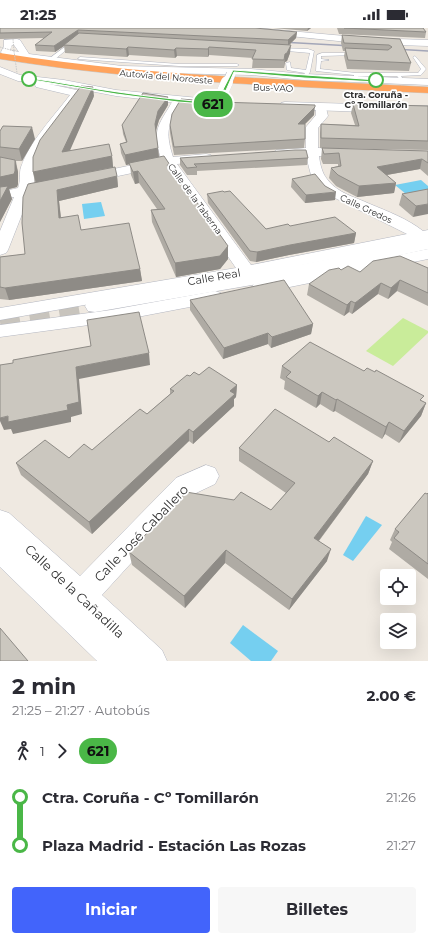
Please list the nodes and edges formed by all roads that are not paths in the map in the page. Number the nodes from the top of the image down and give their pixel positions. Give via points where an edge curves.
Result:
1 (231, 28) edge
2 (254, 29) edge
3 (79, 38) edge
4 (428, 43) edge
5 (273, 48) edge
6 (364, 54) edge
7 (0, 56) edge
8 (26, 56) dead end
9 (415, 57) dead end
10 (80, 58) edge
11 (52, 60) junction
12 (319, 60) junction
13 (327, 60) dead end
14 (0, 61) edge
15 (130, 62) junction
16 (288, 63) edge
17 (122, 68) junction
18 (234, 70) junction
19 (306, 74) junction
20 (7, 76) edge
21 (356, 77) junction
22 (399, 82) junction
23 (427, 84) edge
24 (77, 90) junction
25 (428, 94) edge
26 (428, 99) edge
27 (178, 101) junction
28 (219, 101) junction
29 (234, 105) edge
30 (274, 106) edge
31 (321, 108) junction
32 (428, 110) edge
33 (312, 152) junction
34 (270, 154) edge
35 (359, 154) edge
36 (215, 158) edge
37 (168, 162) junction
38 (13, 166) edge
39 (27, 168) junction
40 (79, 180) edge
41 (65, 183) edge
42 (24, 192) junction
43 (0, 196) edge
44 (426, 247) edge
45 (0, 250) edge
46 (247, 271) junction
47 (95, 306) tunnel mouth
48 (0, 314) edge
49 (0, 331) edge
50 (206, 476) dead end
51 (0, 522) edge
52 (0, 548) edge
53 (81, 596) junction
54 (120, 661) edge
55 (151, 661) edge

1 - 2 street
2 - 4 street via 367,41
3 - 11 lane
5 - 19 lane via 312,52
6 - 12 lane via 327,53 319,55
7 - 22 highway, Autovía del Noroeste via 133,75 285,84
8 - 11 street
9 - 22 lane via 424,68 419,74
10 - 15 lane
11 - 17 street
12 - 13 lane
12 - 21 lane via 318,70
14 - 25 highway, Bus-VAO via 149,81
15 - 17 lane
15 - 18 lane
16 - 19 lane via 289,69
17 - 18 street
18 - 19 street
18 - 28 street, bridge
19 - 21 street
20 - 24 street
20 - 24 street via 40,85
20 - 26 highway, Autovía del Noroeste
21 - 22 street
22 - 23 highway, Autovía del Noroeste
24 - 27 street
24 - 39 street via 36,150
27 - 28 street
27 - 37 street, Calle de la Taberna via 160,131
28 - 29 street
30 - 31 street
31 - 32 street
31 - 33 street, Calle Gredos via 322,116 312,127
33 - 34 street
33 - 35 street
33 - 44 street, Calle Gredos via 320,180 325,186 343,199 365,207 414,232
36 - 37 street
37 - 40 street
37 - 46 street, Calle de la Taberna
38 - 39 street
39 - 42 street
41 - 42 street
42 - 43 street
42 - 45 street
44 - 46 street, Calle Real
44 - 47 street, Calle Real
44 - 49 street, Calle Real via 175,305
46 - 48 street, Calle Real
50 - 53 street, Calle José Caballero via 185,486
51 - 53 street, Calle de la Cañadilla
52 - 54 street, Calle de la Cañadilla
53 - 55 street, Calle de la Cañadilla

